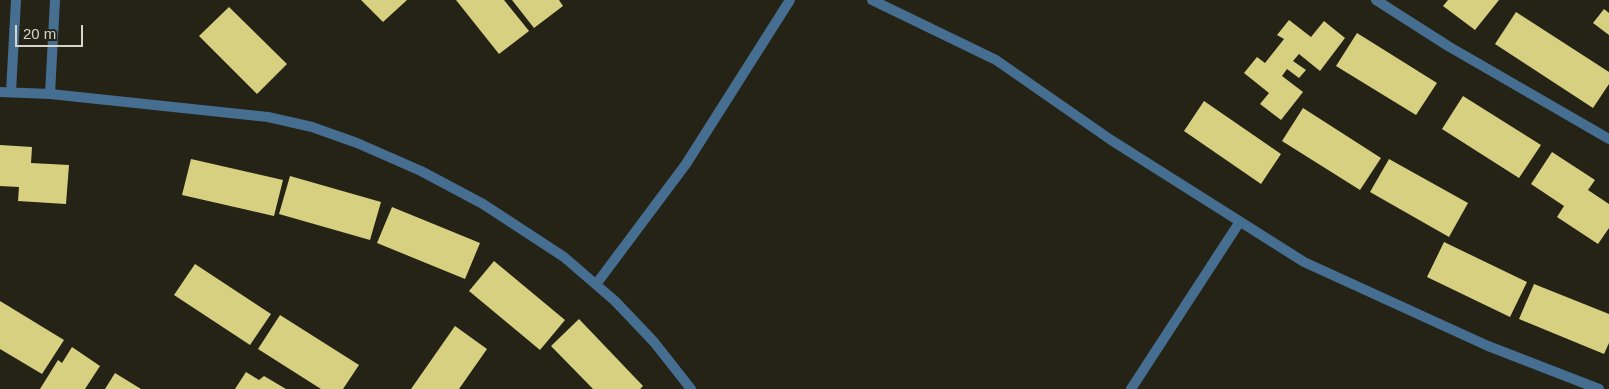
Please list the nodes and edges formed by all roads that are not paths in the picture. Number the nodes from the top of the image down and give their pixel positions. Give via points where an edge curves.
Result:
1 (16, 0) edge
2 (55, 0) edge
3 (790, 0) edge
4 (872, 0) edge
5 (1376, 0) edge
6 (5, 92) edge
7 (50, 94) junction
8 (1609, 139) edge
9 (1239, 223) junction
10 (597, 284) junction
11 (691, 389) edge
12 (1131, 389) edge
13 (1599, 389) edge

1 - 6 street
2 - 7 street
3 - 10 street via 686,164
4 - 9 street via 996,60
5 - 8 street via 1448,46
6 - 7 street
7 - 10 street via 268,117 312,127 422,171 483,204
9 - 12 street
9 - 13 street via 1321,270 1488,346
10 - 11 street via 654,342

